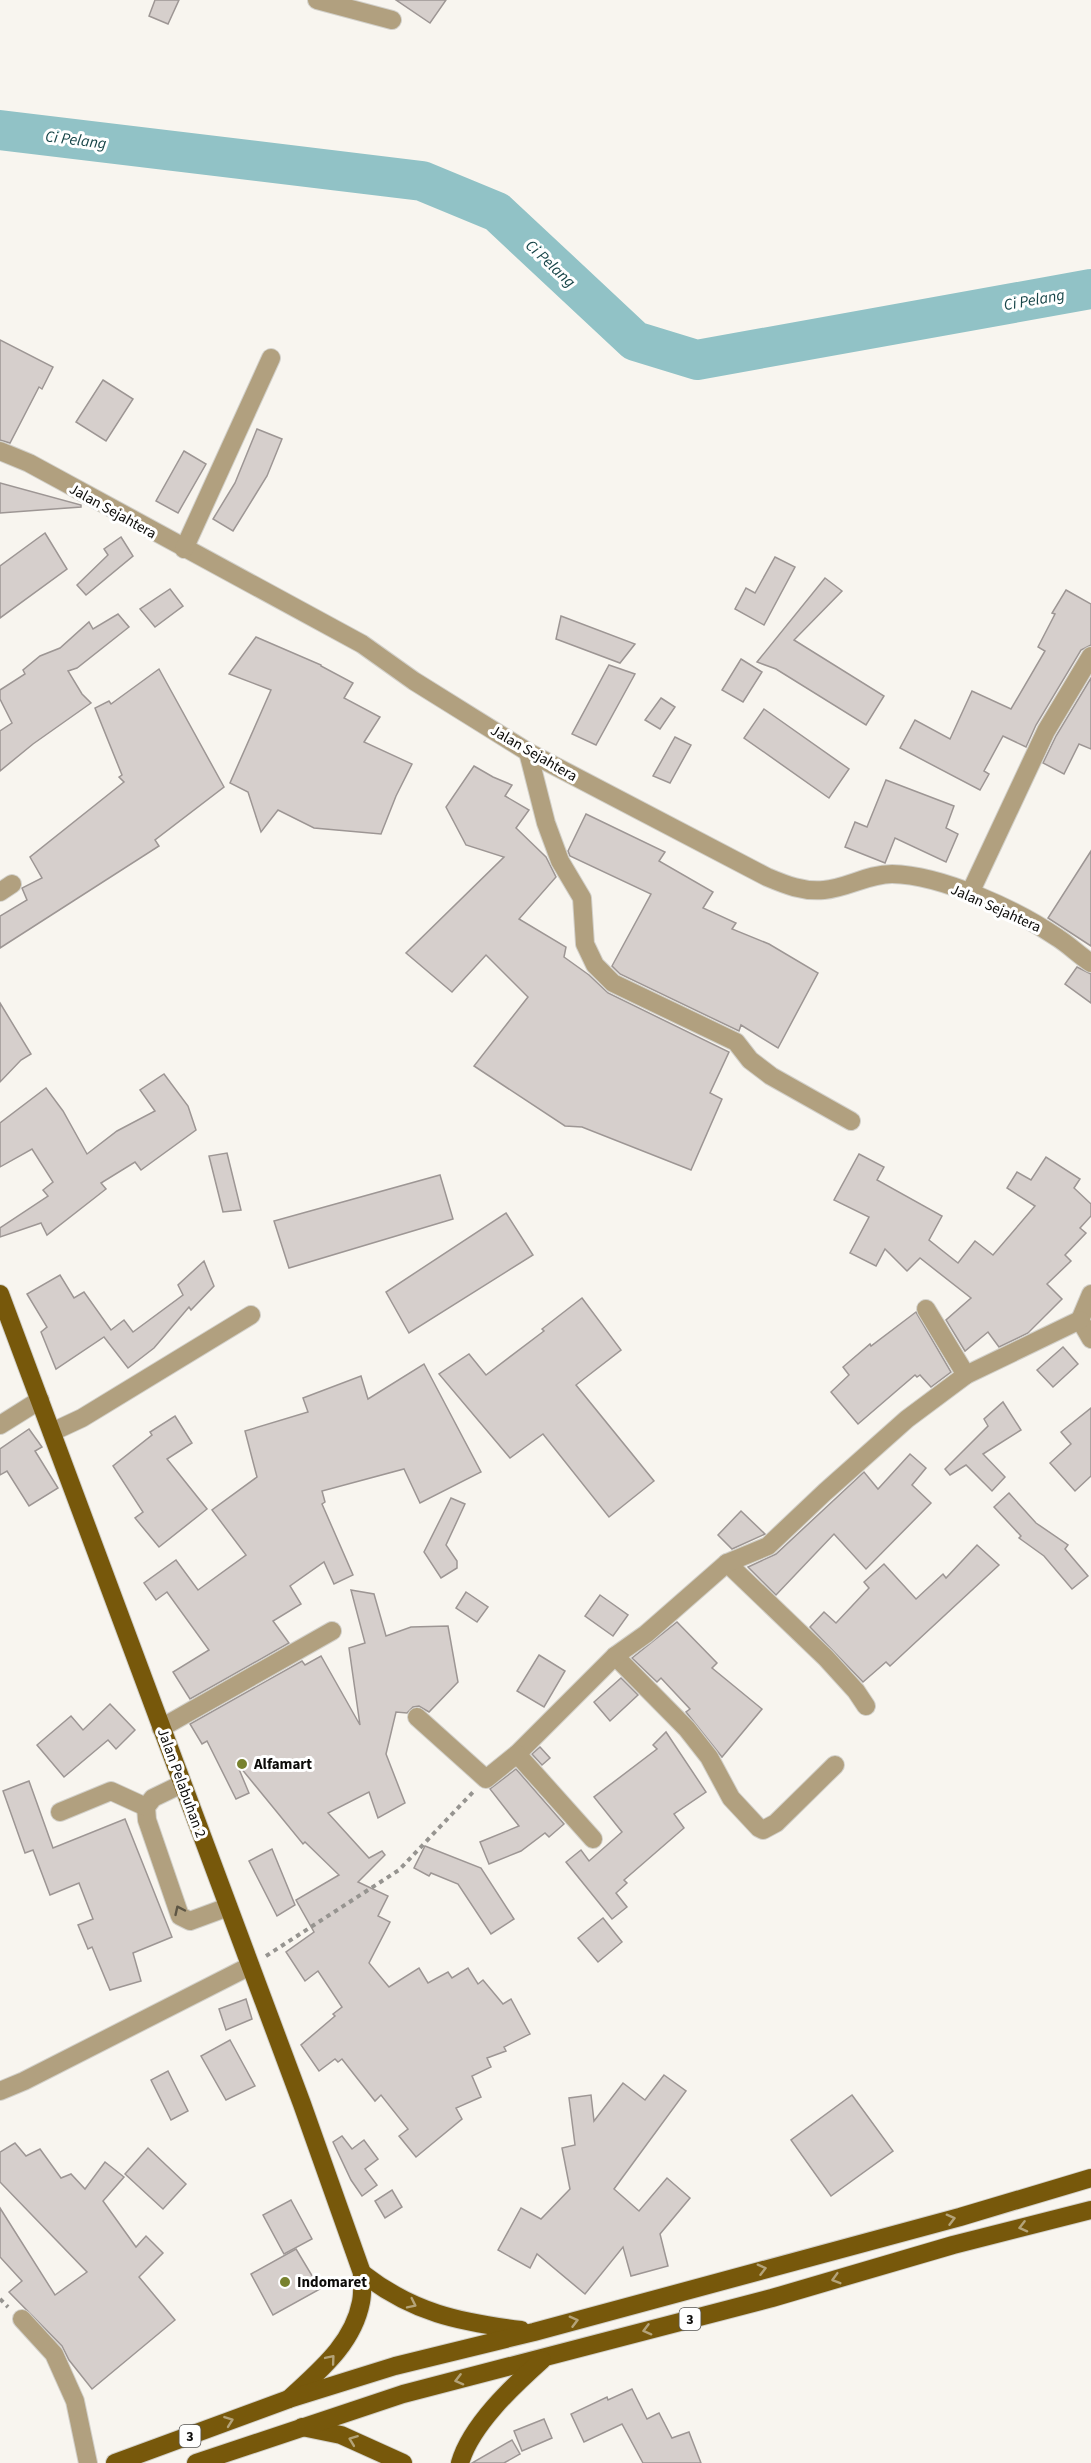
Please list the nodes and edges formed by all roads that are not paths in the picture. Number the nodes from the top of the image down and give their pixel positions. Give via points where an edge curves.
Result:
1 (317, 0) edge
2 (392, 20) dead end
3 (271, 358) dead end
4 (0, 451) edge
5 (184, 549) junction
6 (1091, 656) edge
7 (528, 752) junction
8 (970, 893) junction
9 (1091, 963) edge
10 (851, 1121) dead end
11 (0, 1294) edge
12 (1091, 1294) edge
13 (926, 1309) dead end
14 (251, 1315) dead end
15 (1080, 1320) junction
16 (1091, 1339) edge
17 (966, 1375) junction
18 (40, 1400) junction
19 (0, 1425) edge
20 (52, 1432) junction
21 (727, 1563) junction
22 (332, 1631) dead end
23 (615, 1656) junction
24 (866, 1706) dead end
25 (417, 1717) dead end
26 (161, 1728) junction
27 (517, 1754) junction
28 (835, 1765) dead end
29 (182, 1784) junction
30 (146, 1807) junction
31 (60, 1812) dead end
32 (593, 1839) dead end
33 (228, 1907) junction
34 (250, 1966) junction
35 (0, 2091) edge
36 (1091, 2178) edge
37 (1069, 2184) junction
38 (1085, 2211) edge
39 (362, 2273) junction
40 (22, 2319) dead end
41 (534, 2331) junction
42 (546, 2357) junction
43 (289, 2399) junction
44 (300, 2427) junction
45 (88, 2463) edge
46 (115, 2463) edge
47 (196, 2463) edge
48 (403, 2463) edge
49 (460, 2463) edge

1 - 2 street
3 - 5 street
4 - 5 street, Jalan Sejahtera
5 - 7 street, Jalan Sejahtera via 362,644
6 - 8 street via 1046,731
7 - 8 street, Jalan Sejahtera via 796,889 825,890 890,874 928,879
7 - 10 street via 560,861 582,898 585,944 595,965 613,983 736,1042 750,1060 771,1076
8 - 9 street, Jalan Sejahtera via 1029,920
11 - 18 main road, Jalan Pelabuhan 2
12 - 15 street
13 - 17 street
14 - 20 street via 82,1418
15 - 16 street
15 - 17 street
17 - 21 street via 907,1419 768,1546
18 - 19 street
18 - 20 main road, Jalan Pelabuhan 2
20 - 26 main road, Jalan Pelabuhan 2
21 - 23 street
21 - 24 street via 826,1658
22 - 26 street
23 - 27 street
23 - 28 street via 687,1729 709,1757 730,1798 763,1830 776,1823
25 - 27 street via 486,1779
26 - 29 main road, Jalan Pelabuhan 2
27 - 32 street
29 - 30 street via 153,1798
29 - 33 main road, Jalan Pelabuhan 2
30 - 31 street via 111,1791
33 -> 30 street via 190,1921 180,1916
33 - 34 main road, Jalan Pelabuhan 2
34 - 35 street
34 - 39 main road, Jalan Pelabuhan 2
36 - 37 main road, 3
37 - 38 main road
41 -> 37 main road, 3
38 -> 42 main road, 3
39 -> 41 main road via 386,2292 428,2312 470,2324
43 -> 39 main road via 330,2361 352,2329 361,2302
40 - 45 street via 54,2354 75,2401
41 - 43 main road, 3 via 395,2366
42 -> 44 main road, 3 via 403,2394
42 - 49 main road via 488,2414
46 -> 43 main road, 3
44 - 47 main road, 3
48 -> 44 main road via 340,2436

